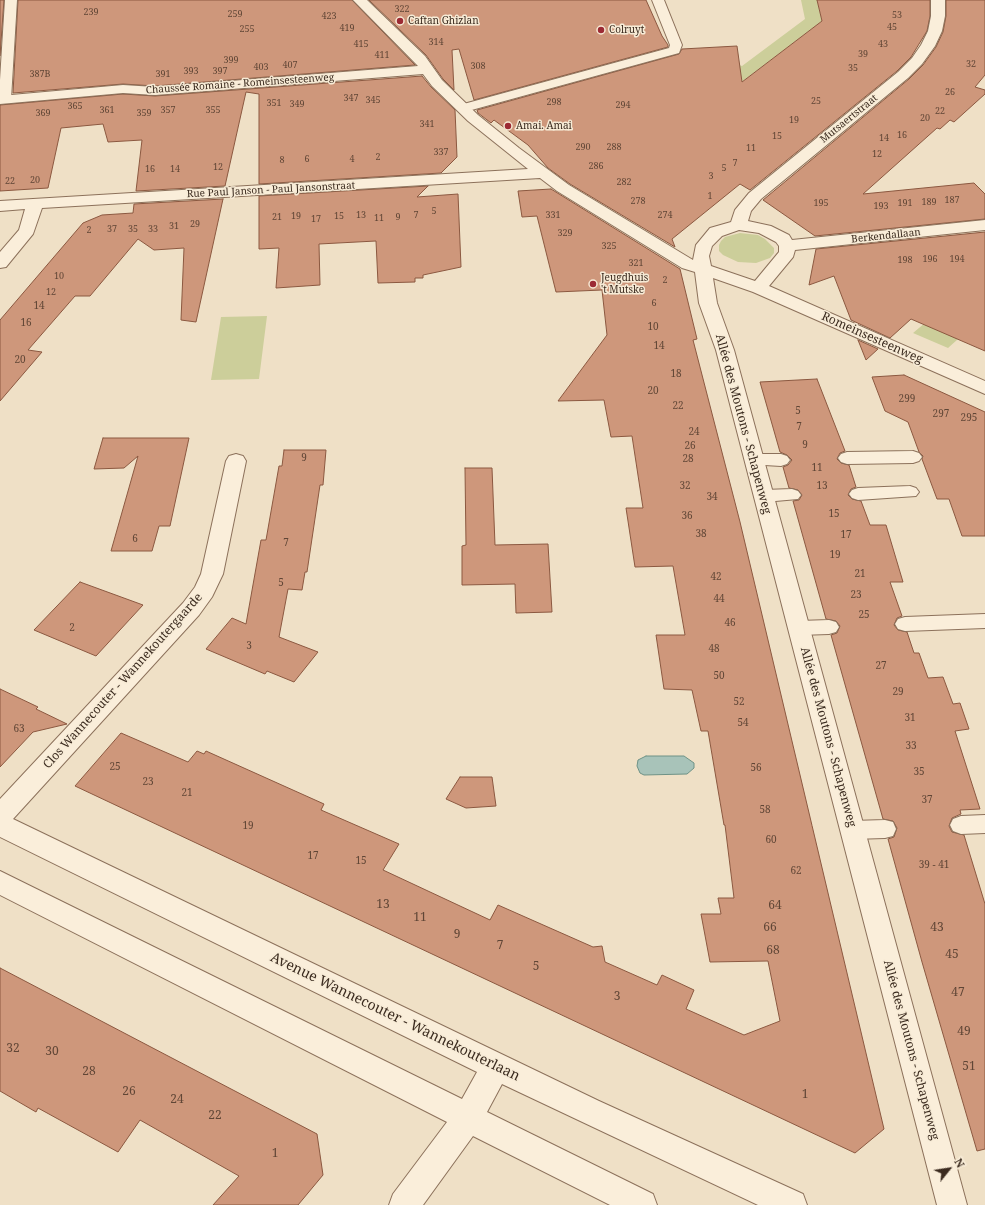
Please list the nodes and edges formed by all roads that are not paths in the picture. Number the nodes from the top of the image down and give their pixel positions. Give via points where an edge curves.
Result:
1 (11, 0) edge
2 (360, 0) edge
3 (658, 0) edge
4 (938, 0) edge
5 (427, 69) junction
6 (3, 100) edge
7 (464, 108) junction
8 (542, 173) junction
9 (35, 204) junction
10 (0, 206) edge
11 (741, 218) junction
12 (985, 225) edge
13 (787, 246) junction
14 (0, 263) edge
15 (702, 270) junction
16 (759, 288) junction
17 (985, 388) edge
18 (913, 457) dead end
19 (847, 458) dead end
20 (754, 460) junction
21 (781, 460) dead end
22 (236, 461) dead end
23 (910, 492) dead end
24 (858, 494) dead end
25 (792, 495) dead end
26 (764, 496) junction
27 (985, 621) edge
28 (905, 624) dead end
29 (828, 627) dead end
30 (799, 628) junction
31 (0, 816) edge
32 (0, 824) edge
33 (985, 824) edge
34 (961, 825) dead end
35 (885, 828) dead end
36 (852, 830) junction
37 (0, 882) edge
38 (496, 1066) junction
39 (468, 1118) junction
40 (404, 1205) edge
41 (642, 1205) edge
42 (792, 1205) edge
43 (952, 1205) edge

1 - 6 lane, Chaussée Romaine - Romeinsesteenweg
2 - 5 street, Romeinsesteenweg
3 - 7 lane via 676,45 672,52
4 - 11 street, Mutsaertstraat via 935,31 917,61 755,196
5 - 6 street, Chaussée Romaine - Romeinsesteenweg via 154,91 123,89
5 - 7 street, Romeinsesteenweg via 437,83
7 - 8 street, Romeinsesteenweg
8 - 9 street, Rue Paul Janson - Paul Jansonstraat
8 - 15 street, Romeinsesteenweg via 668,253
9 - 10 street, Rue Paul Janson - Paul Jansonstraat
9 - 14 street via 27,231
11 - 13 street via 783,239
11 - 15 street via 709,238 701,256
12 - 13 street, Berkendallaan
13 - 16 street via 784,260
15 - 16 street, Romeinsesteenweg
15 - 20 street, Allée des Moutons - Schapenweg via 708,303 725,350
16 - 17 street, Romeinsesteenweg
18 - 19 lane
20 - 21 lane
20 - 26 street, Allée des Moutons - Schapenweg
22 - 31 street, Clos Wannecouter - Wannekoutergaarde via 212,574 204,592
23 - 24 lane
25 - 26 lane
26 - 30 street, Allée des Moutons - Schapenweg
27 - 28 lane
29 - 30 lane
30 - 36 street, Allée des Moutons - Schapenweg
32 - 38 street, Avenue Wannecouter - Wannekouterlaan
33 - 34 lane
35 - 36 lane
36 - 43 street, Allée des Moutons - Schapenweg
37 - 39 street
38 - 39 street
38 - 42 street, Avenue Wannecouter - Wannekouterlaan
39 - 40 street
39 - 41 street

